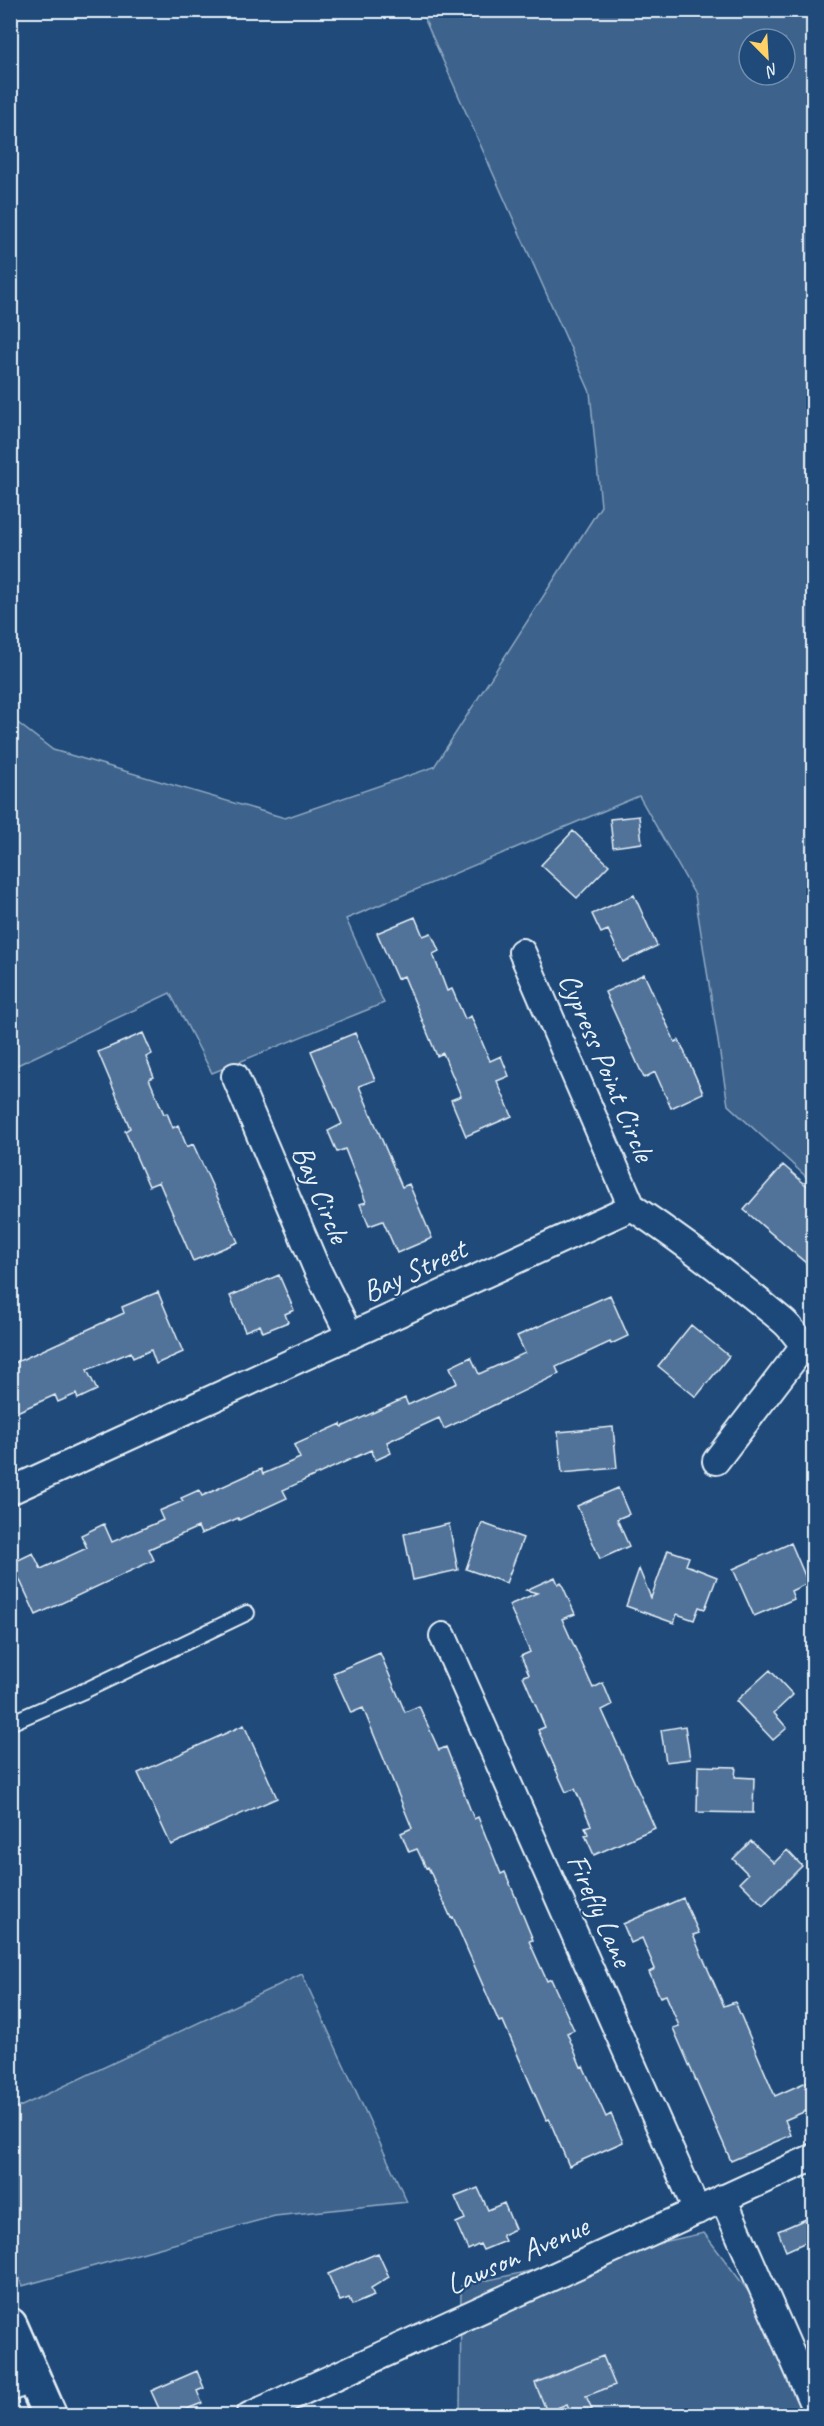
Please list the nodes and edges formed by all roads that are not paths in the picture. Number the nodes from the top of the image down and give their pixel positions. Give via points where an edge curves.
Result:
1 (522, 952) dead end
2 (235, 1076) dead end
3 (632, 1207) junction
4 (350, 1336) junction
5 (808, 1351) edge
6 (716, 1461) dead end
7 (10, 1491) edge
8 (247, 1613) dead end
9 (443, 1636) dead end
10 (10, 1723) edge
11 (813, 2157) edge
12 (723, 2198) junction
13 (697, 2211) junction
14 (10, 2325) edge
15 (22, 2383) edge
16 (813, 2406) edge
17 (50, 2415) edge
18 (249, 2415) edge

1 - 3 street, Cypress Point Circle
2 - 4 street, Bay Circle via 316,1267
3 - 4 street, Bay Street
3 - 5 street via 786,1323
4 - 7 street, Bay Street
5 - 6 street
8 - 10 lane
9 - 13 street, Firefly Lane
11 - 12 street, Lawson Avenue
12 - 13 street, Lawson Avenue
12 - 16 street
13 - 18 street, Lawson Avenue
14 - 15 street
15 - 17 street

